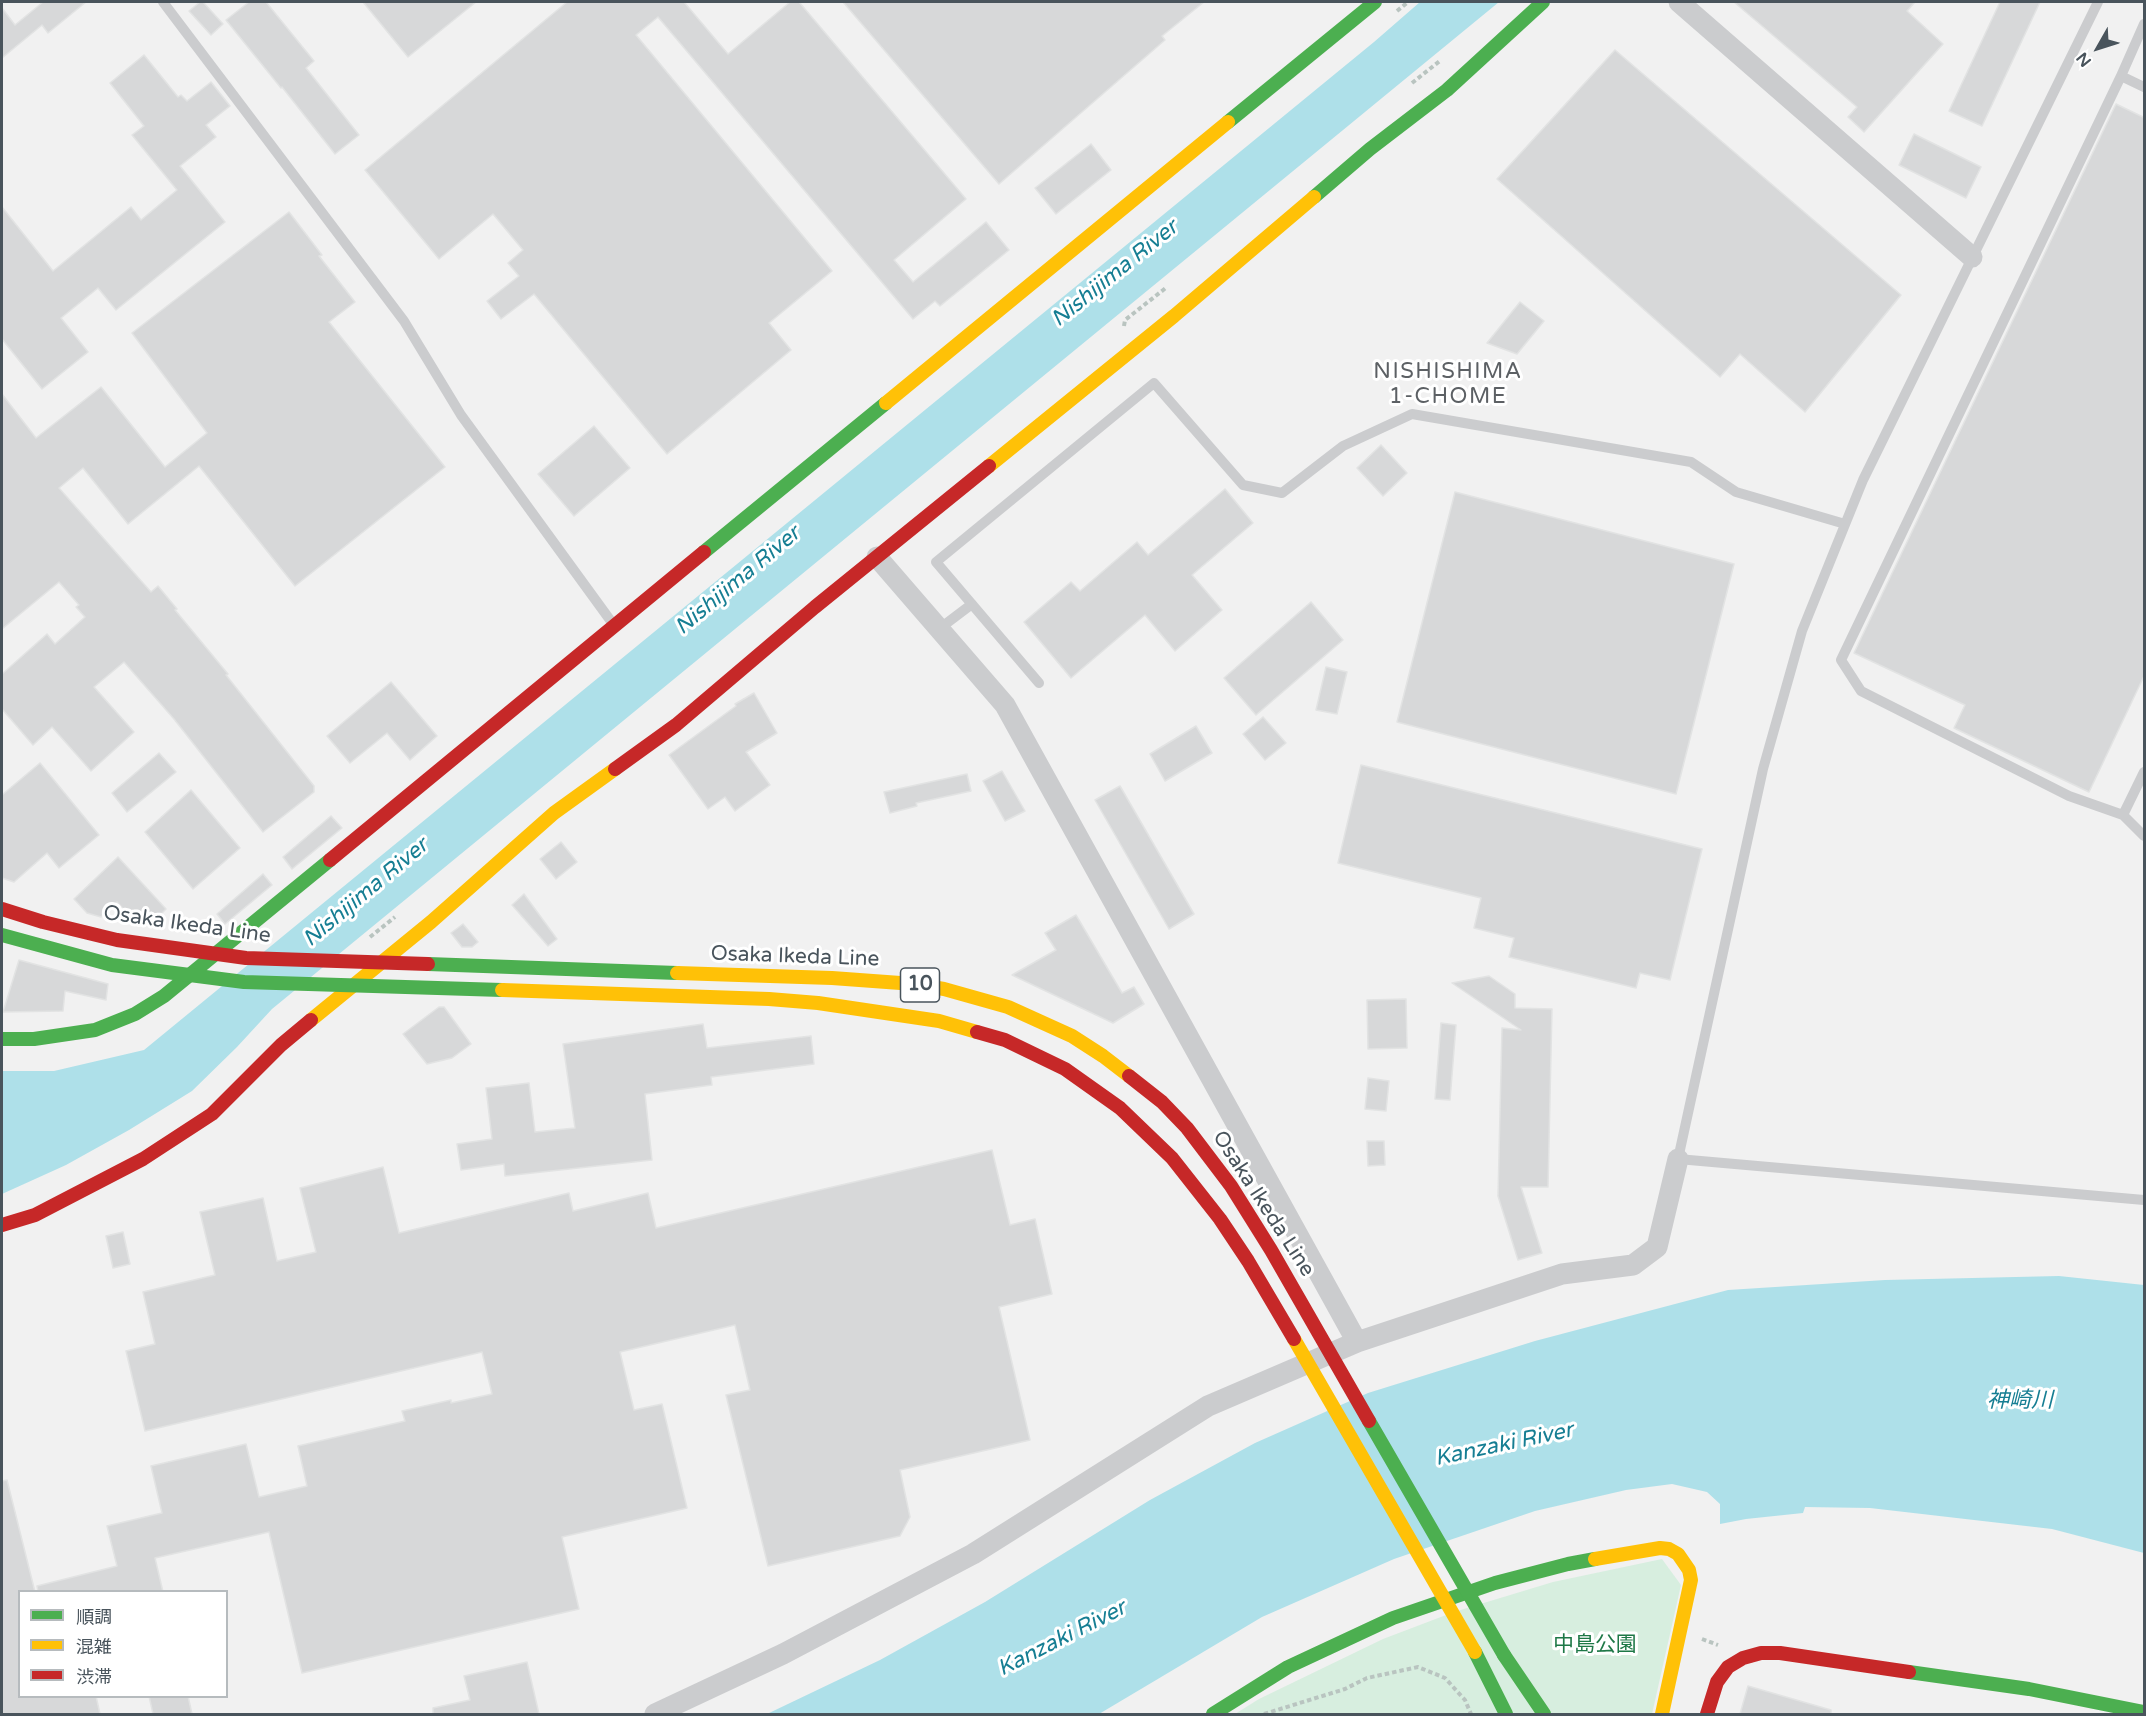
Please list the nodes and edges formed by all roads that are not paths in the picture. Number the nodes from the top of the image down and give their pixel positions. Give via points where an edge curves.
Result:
1 (163, 2) edge
2 (1375, 2) edge
3 (1544, 2) edge
4 (1679, 2) edge
5 (2098, 2) edge
6 (2145, 24) edge
7 (2121, 76) junction
8 (2145, 87) edge
9 (1972, 257) junction
10 (1845, 525) junction
11 (877, 557) junction
12 (972, 604) junction
13 (615, 627) junction
14 (939, 629) junction
15 (1039, 683) dead end
16 (2145, 772) edge
17 (2123, 815) junction
18 (2145, 836) edge
19 (2, 909) edge
20 (2, 935) edge
21 (2, 1039) edge
22 (1678, 1159) junction
23 (2145, 1200) edge
24 (2, 1225) edge
25 (1357, 1342) junction
26 (2145, 1712) edge
27 (655, 1714) edge
28 (1213, 1714) edge
29 (1506, 1714) edge
30 (1544, 1714) edge
31 (1662, 1714) edge
32 (1707, 1714) edge

1 - 13 lane via 404,321 461,415
2 - 13 main road
3 - 11 main road via 1447,90 1370,149 1165,324
4 - 9 street
5 - 9 lane
6 - 7 lane
7 - 8 lane
7 - 17 lane via 1841,660 1861,691 2069,796
9 - 10 lane via 1863,480
10 - 12 lane via 1736,492 1691,462 1412,414 1343,446 1282,493 1243,485 1154,383 936,562
10 - 22 lane via 1802,631 1763,769
11 - 14 street
11 - 24 main road via 676,725 554,813 431,922 281,1045 212,1114 143,1160 35,1215
12 - 14 lane
12 - 15 lane
13 - 21 main road via 164,996 135,1014 95,1030 34,1039
14 - 25 street via 1005,705
16 - 17 lane
17 - 18 lane
19 - 30 main road, Osaka Ikeda Line / 10, bridge via 117,940 246,958 914,984 1008,1007 1072,1036 1162,1102 1232,1186 1504,1655
20 - 29 main road, Osaka Ikeda Line / 10, bridge via 112,965 244,982 818,1003 939,1021 1005,1040 1065,1068 1120,1108 1172,1158 1248,1260 1475,1652
22 - 23 lane
22 - 25 street via 1657,1247 1633,1265 1562,1274
25 - 27 street via 1208,1406 973,1554 783,1654
26 - 32 main road via 2029,1689 1771,1653 1743,1658 1728,1667 1717,1682
28 - 31 main road via 1288,1667 1393,1618 1495,1583 1568,1564 1660,1548 1678,1554 1691,1580

